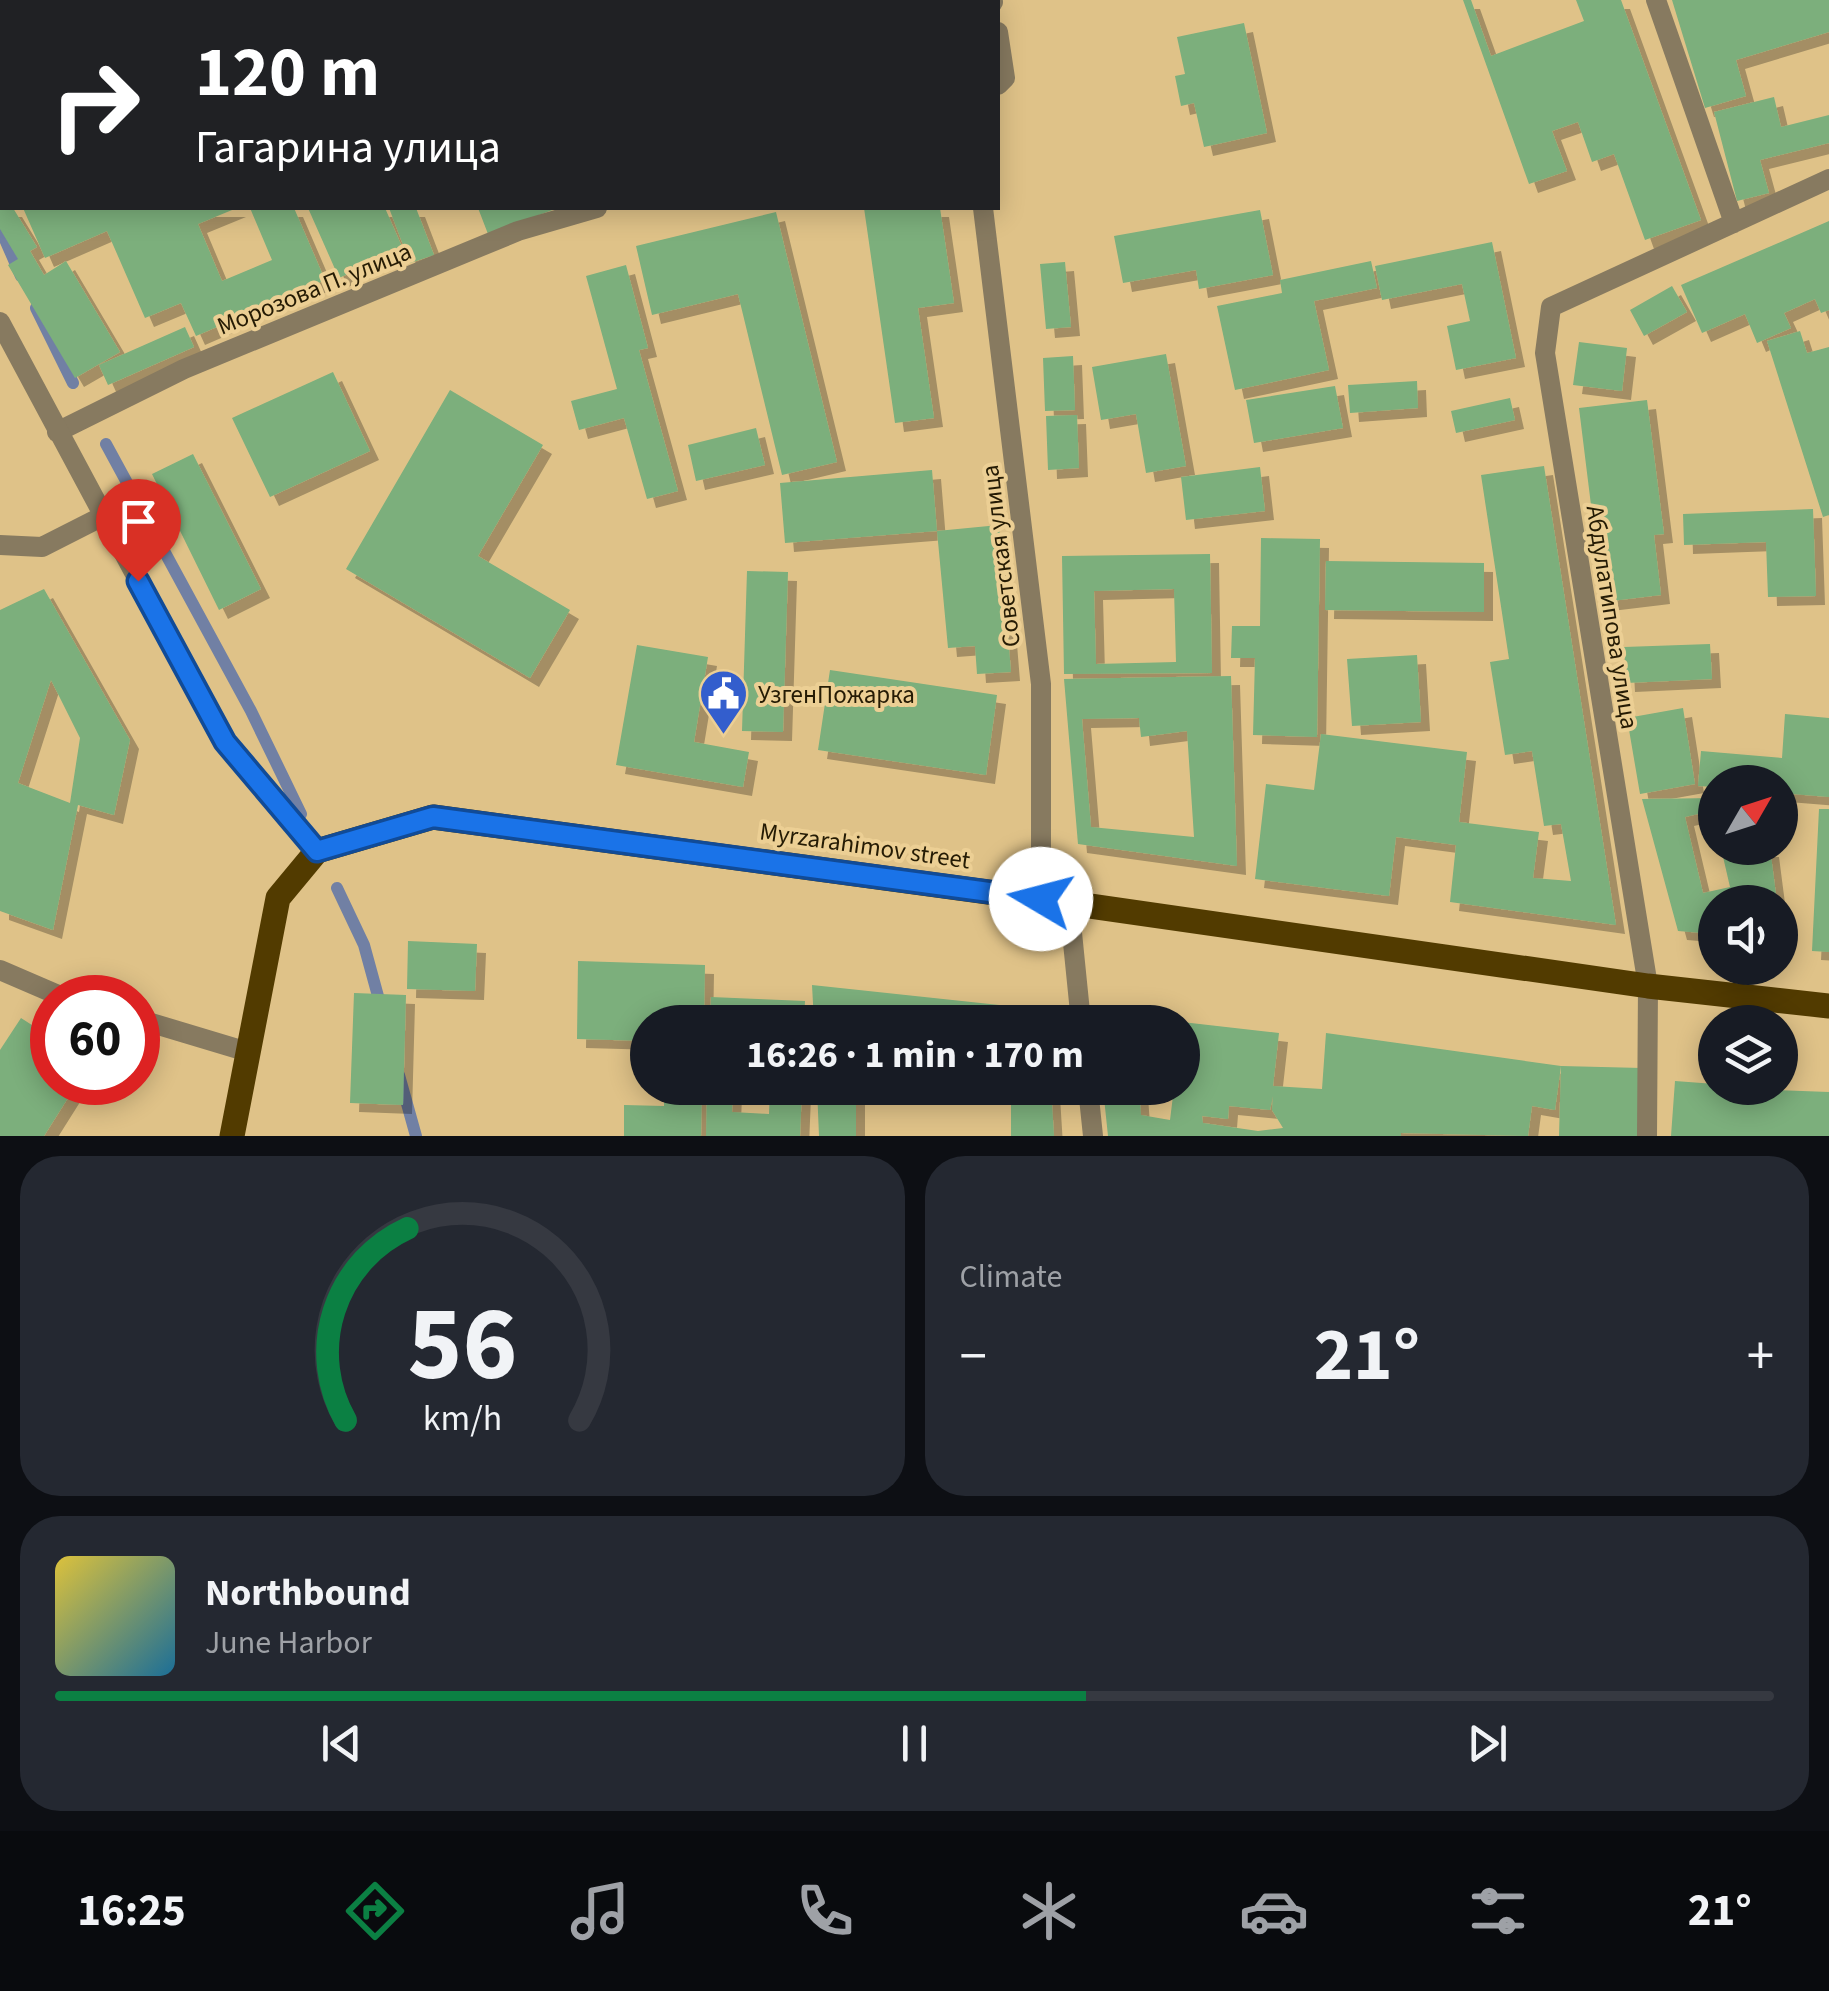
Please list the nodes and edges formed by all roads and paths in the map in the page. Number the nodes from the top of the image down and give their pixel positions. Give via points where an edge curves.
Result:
1 (1656, 0) edge
2 (1000, 45) edge
3 (1000, 83) edge
4 (1829, 180) edge
5 (590, 210) edge
6 (983, 210) edge
7 (1734, 223) junction
8 (0, 322) edge
9 (57, 432) junction
10 (103, 516) junction
11 (0, 545) edge
12 (317, 851) junction
13 (1041, 899) junction
14 (1069, 902) junction
15 (0, 970) edge
16 (30, 983) edge
17 (1648, 986) junction
18 (1079, 1005) edge
19 (1829, 1006) edge
20 (160, 1026) edge
21 (248, 1052) junction
22 (1090, 1105) edge
23 (232, 1136) edge
24 (1093, 1136) edge
25 (1647, 1136) edge

1 - 7 street
2 - 3 street via 1005,78
4 - 7 street, Абдулатипова улица
5 - 9 street, Морозова П. улица via 518,232 184,369
6 - 13 street, Советская улица via 1040,684
7 - 17 street, Абдулатипова улица via 1551,307 1545,352
8 - 9 street
9 - 10 street
10 - 11 street via 42,547
10 - 12 street via 225,742
12 - 13 main road, Myrzarahimov street via 433,817
12 - 21 main road via 278,898
13 - 14 main road, Myrzarahimov street
14 - 17 main road, Myrzarahimov street
14 - 18 street
15 - 16 street
17 - 19 main road, Myrzarahimov street
17 - 25 street, Абдулатипова улица
20 - 21 street
21 - 23 main road
22 - 24 street

